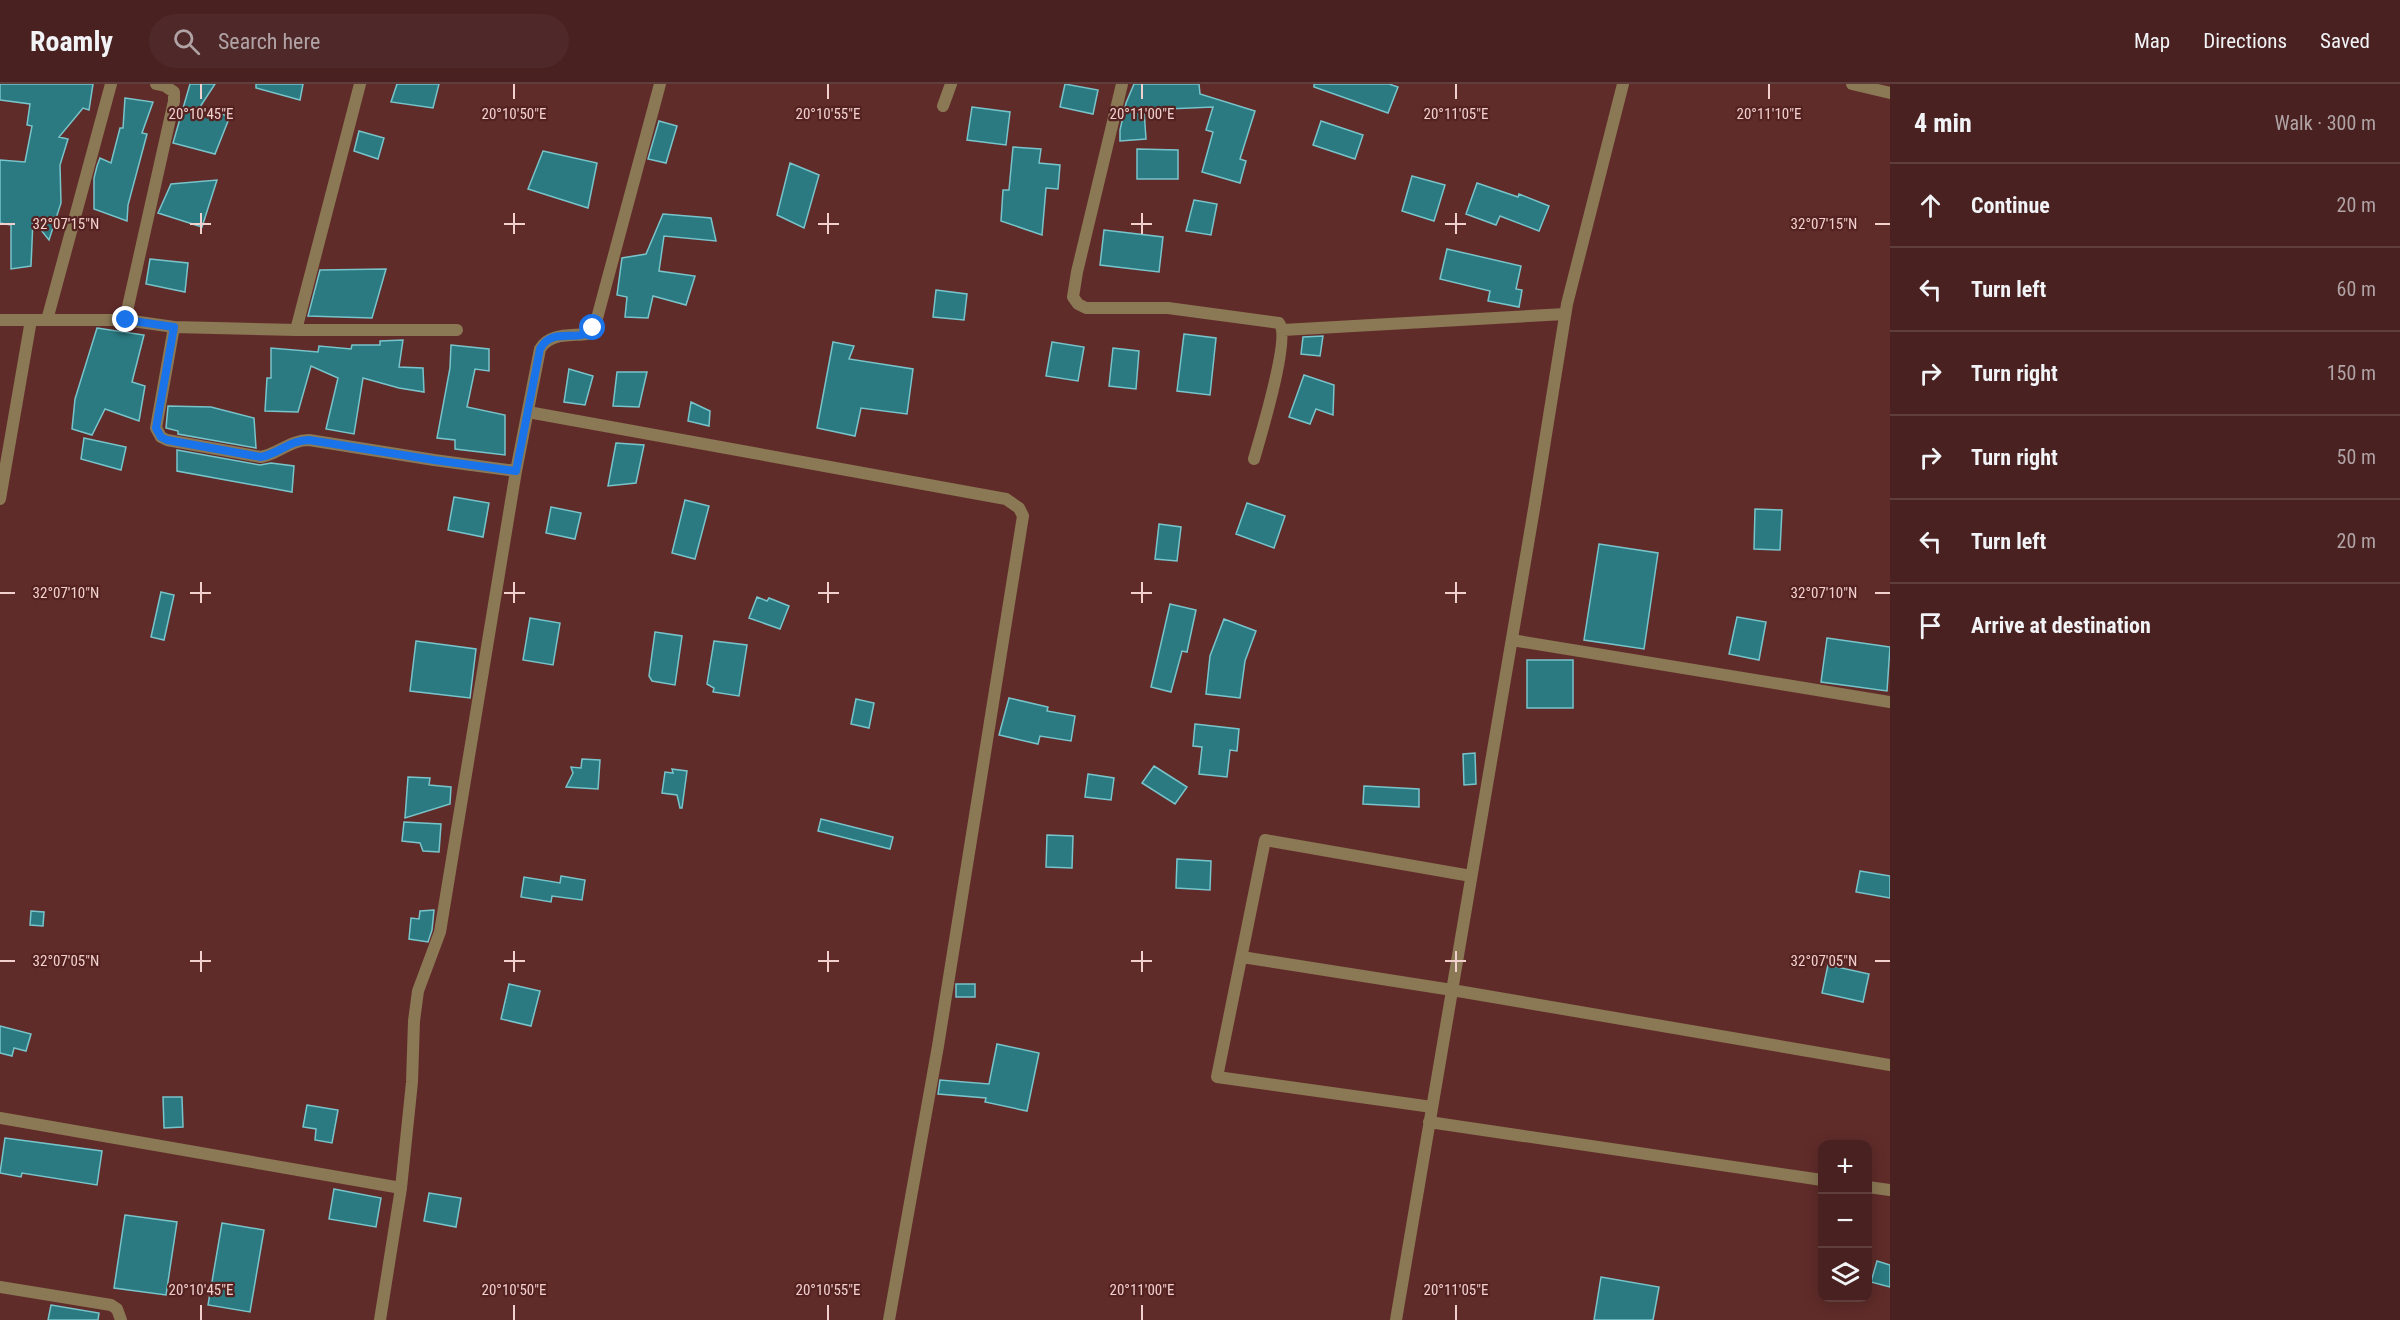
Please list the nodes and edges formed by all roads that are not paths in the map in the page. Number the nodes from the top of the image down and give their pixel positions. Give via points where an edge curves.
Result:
1 (111, 84) edge
2 (156, 84) edge
3 (360, 84) edge
4 (660, 84) edge
5 (951, 84) edge
6 (1122, 84) edge
7 (1623, 84) edge
8 (1857, 84) edge
9 (1890, 93) edge
10 (944, 106) dead end
11 (1565, 314) junction
12 (0, 320) edge
13 (31, 320) junction
14 (47, 320) junction
15 (126, 320) junction
16 (174, 327) junction
17 (296, 330) junction
18 (457, 330) dead end
19 (1283, 330) junction
20 (528, 412) junction
21 (1254, 459) dead end
22 (516, 471) junction
23 (0, 499) edge
24 (1512, 640) junction
25 (1890, 702) edge
26 (1471, 876) junction
27 (1242, 957) junction
28 (1452, 990) junction
29 (1890, 1065) edge
30 (1432, 1107) junction
31 (0, 1118) edge
32 (1429, 1122) junction
33 (1818, 1179) edge
34 (1872, 1187) edge
35 (401, 1188) junction
36 (1890, 1190) edge
37 (0, 1287) edge
38 (121, 1320) edge
39 (380, 1320) edge
40 (889, 1320) edge
41 (1396, 1320) edge

1 - 14 street
2 - 15 street via 174,92 174,101
3 - 17 street
4 - 20 street via 597,322 586,334 544,342
5 - 10 street
6 - 19 street via 1075,279 1075,301 1086,308 1168,308 1274,321
7 - 11 street
8 - 9 street
11 - 19 street
11 - 24 street
12 - 13 street
13 - 14 street
13 - 23 street
14 - 15 street
15 - 16 street
16 - 17 street
16 - 22 street via 156,428 167,440 261,457 292,442 309,440
17 - 18 street
19 - 21 street via 1274,384
20 - 22 street
20 - 40 street via 1006,499 1023,516 938,1046
22 - 35 street via 440,932 418,991
24 - 25 street
24 - 26 street
26 - 27 street via 1265,840
26 - 28 street
27 - 28 street
27 - 30 street via 1218,1077
28 - 29 street
28 - 30 street
30 - 32 street
31 - 35 street
32 - 33 street
32 - 41 street
34 - 36 street
35 - 39 street
37 - 38 street via 111,1305

